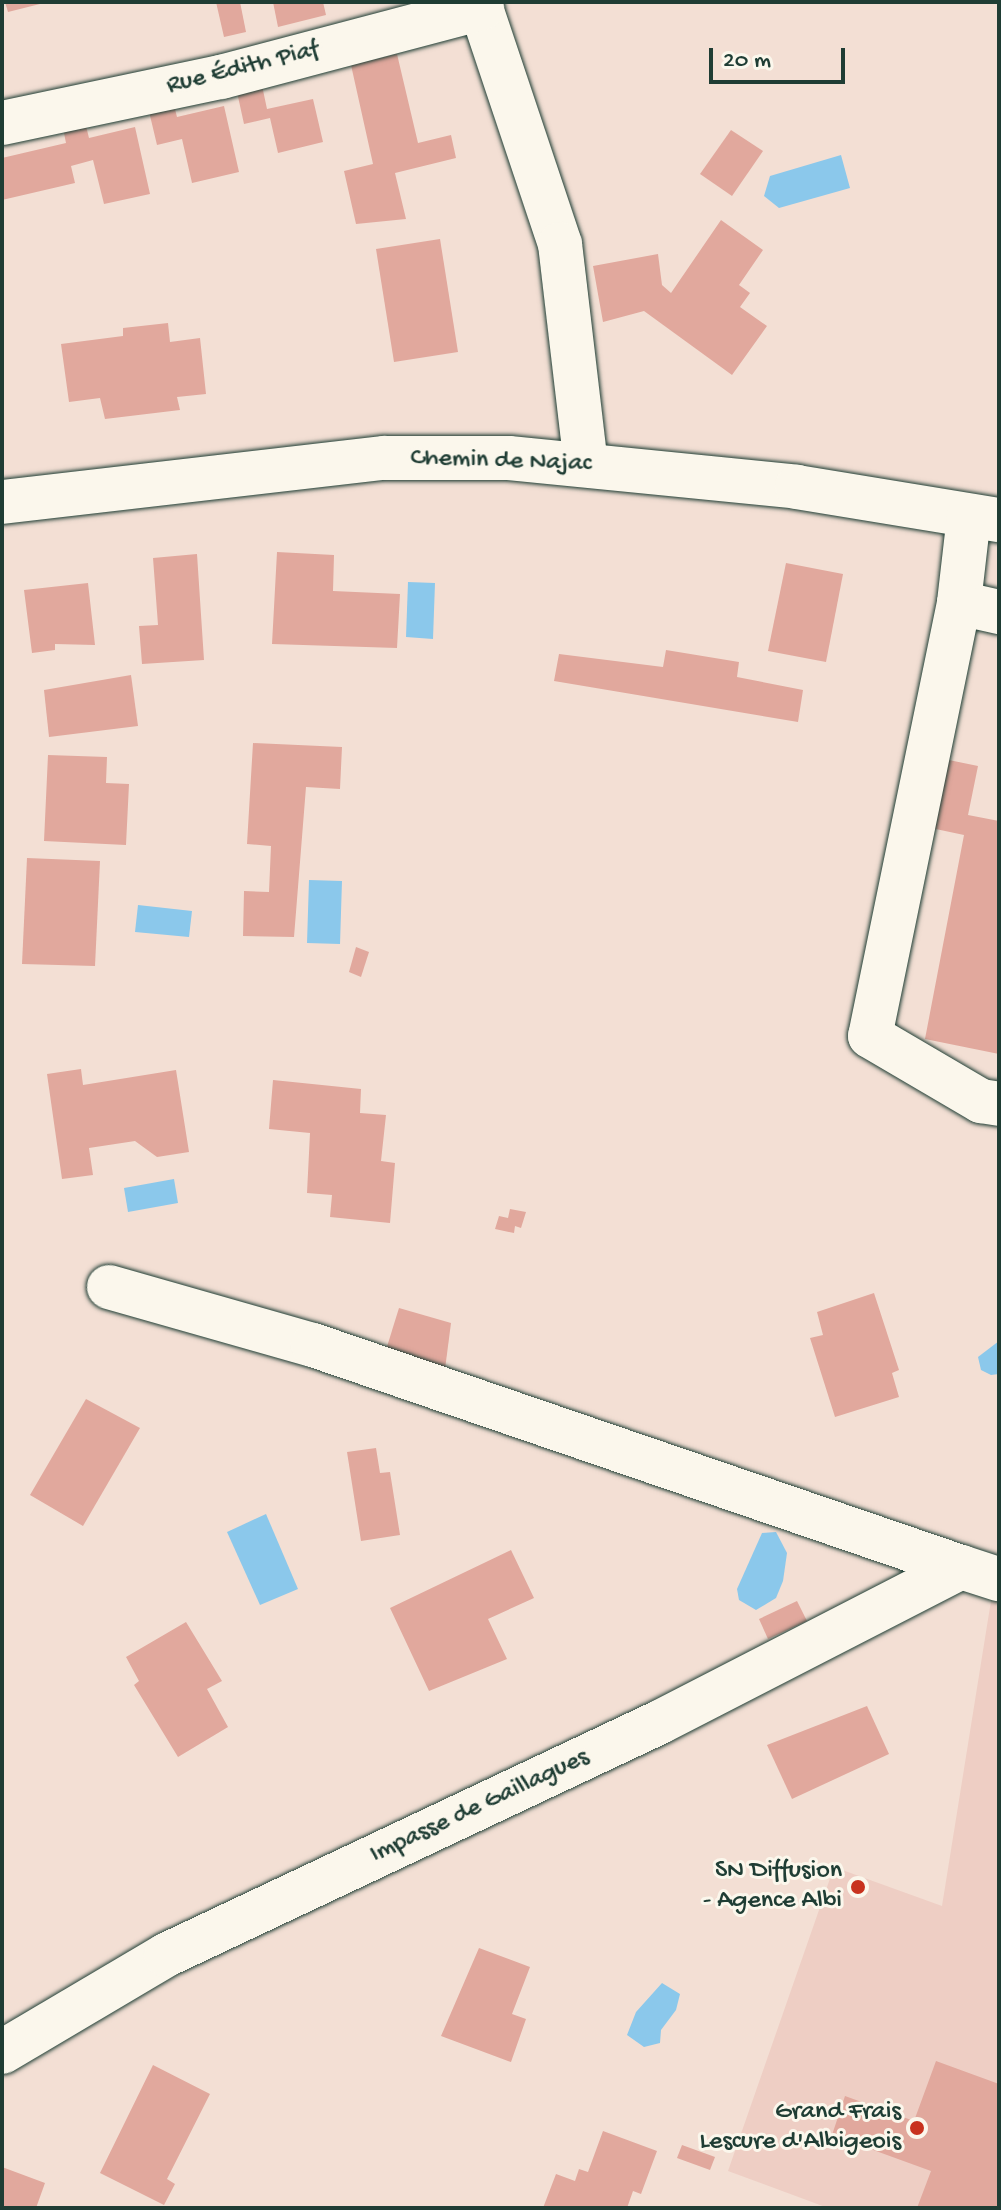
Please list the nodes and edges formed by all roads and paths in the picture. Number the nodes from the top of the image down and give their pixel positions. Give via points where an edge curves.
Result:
1 (480, 5) edge
2 (2, 123) edge
3 (586, 464) junction
4 (2, 502) edge
5 (984, 518) edge
6 (979, 607) edge
7 (999, 1104) edge
8 (109, 1287) dead end
9 (980, 1573) edge
10 (2, 2052) edge

1 - 2 street, Rue Édith Piaf via 221,77
1 - 3 street via 560,244
3 - 4 street, Chemin de Najac via 384,458
3 - 5 street, Chemin de Najac via 797,487
5 - 6 street
6 - 7 street via 870,1036 981,1101
8 - 9 street, Impasse de Gaillagues via 313,1345
9 - 10 street, Impasse de Gaillagues via 166,1955

